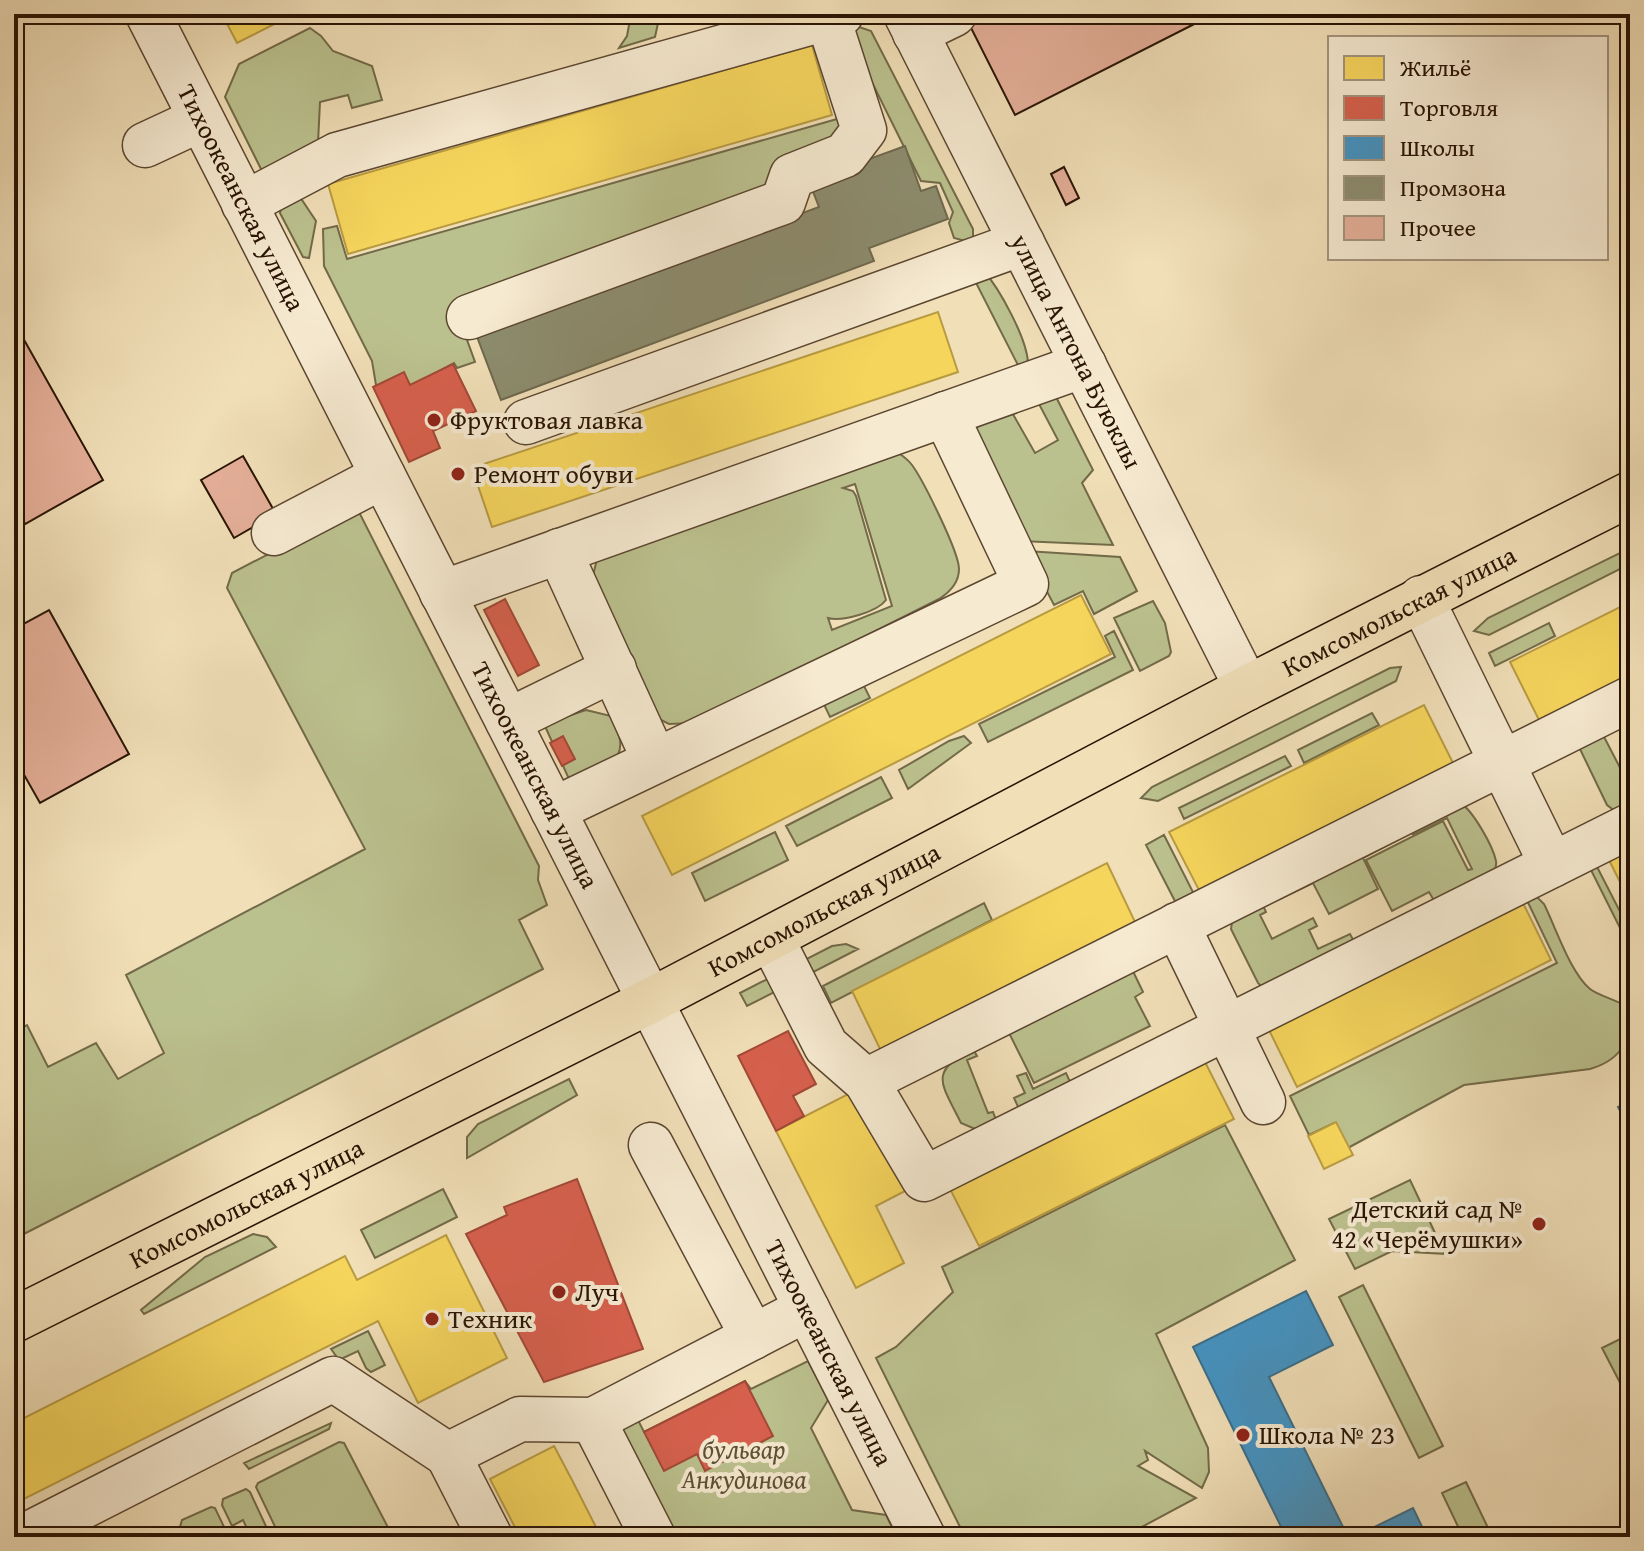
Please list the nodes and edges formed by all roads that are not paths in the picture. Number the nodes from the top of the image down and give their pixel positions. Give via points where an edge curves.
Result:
1 (148, 14) edge
2 (954, 14) edge
3 (834, 16) edge
4 (910, 23) edge
5 (201, 119) junction
6 (145, 145) dead end
7 (244, 204) junction
8 (1022, 243) junction
9 (469, 317) dead end
10 (1084, 365) junction
11 (945, 414) junction
12 (526, 422) dead end
13 (383, 476) junction
14 (1630, 494) edge
15 (274, 533) dead end
16 (559, 551) junction
17 (442, 593) junction
18 (1421, 598) junction
19 (614, 669) junction
20 (1247, 688) junction
21 (1630, 699) edge
22 (508, 721) junction
23 (655, 761) junction
24 (1503, 763) junction
25 (553, 810) junction
26 (1630, 826) edge
27 (1552, 865) junction
28 (1177, 925) junction
29 (771, 938) junction
30 (650, 1001) junction
31 (1228, 1027) junction
32 (866, 1081) junction
33 (1263, 1102) dead end
34 (651, 1145) dead end
35 (807, 1309) junction
36 (14, 1320) edge
37 (753, 1337) junction
38 (593, 1420) junction
39 (448, 1455) junction
40 (23, 1537) edge
41 (490, 1537) edge
42 (653, 1537) edge
43 (923, 1537) edge

1 - 5 street, Тихоокеанская улица
2 - 4 street
3 - 7 street via 337,155
3 - 9 street via 864,130 845,155 792,176 783,202
4 - 8 street, улица Антона Буюклы
5 - 6 street
5 - 7 street, Тихоокеанская улица
7 - 13 street, Тихоокеанская улица
8 - 10 street, улица Антона Буюклы
8 - 12 street
10 - 11 street
10 - 20 street, улица Антона Буюклы
11 - 16 street
11 - 23 street via 1026,584
13 - 15 street
13 - 17 street, Тихоокеанская улица
14 - 18 main road, Комсомольская улица
16 - 17 street
16 - 19 street
17 - 22 street, Тихоокеанская улица
18 - 20 main road, Комсомольская улица
18 - 24 street
19 - 22 street
19 - 23 street
20 - 29 main road, Комсомольская улица
21 - 24 street
22 - 25 street, Тихоокеанская улица
23 - 25 street
24 - 27 street
24 - 28 street
25 - 30 street, Тихоокеанская улица
26 - 27 street
27 - 31 street
28 - 31 street
28 - 32 street
29 - 30 main road, Комсомольская улица
29 - 32 street via 826,1046
30 - 35 street, Тихоокеанская улица
30 - 36 main road, Комсомольская улица
31 - 32 street via 924,1179
31 - 33 street
34 - 37 street
35 - 37 street
35 - 43 street, Тихоокеанская улица
37 - 38 street
38 - 39 street via 520,1419
38 - 42 street
39 - 40 street via 333,1379
39 - 41 street

